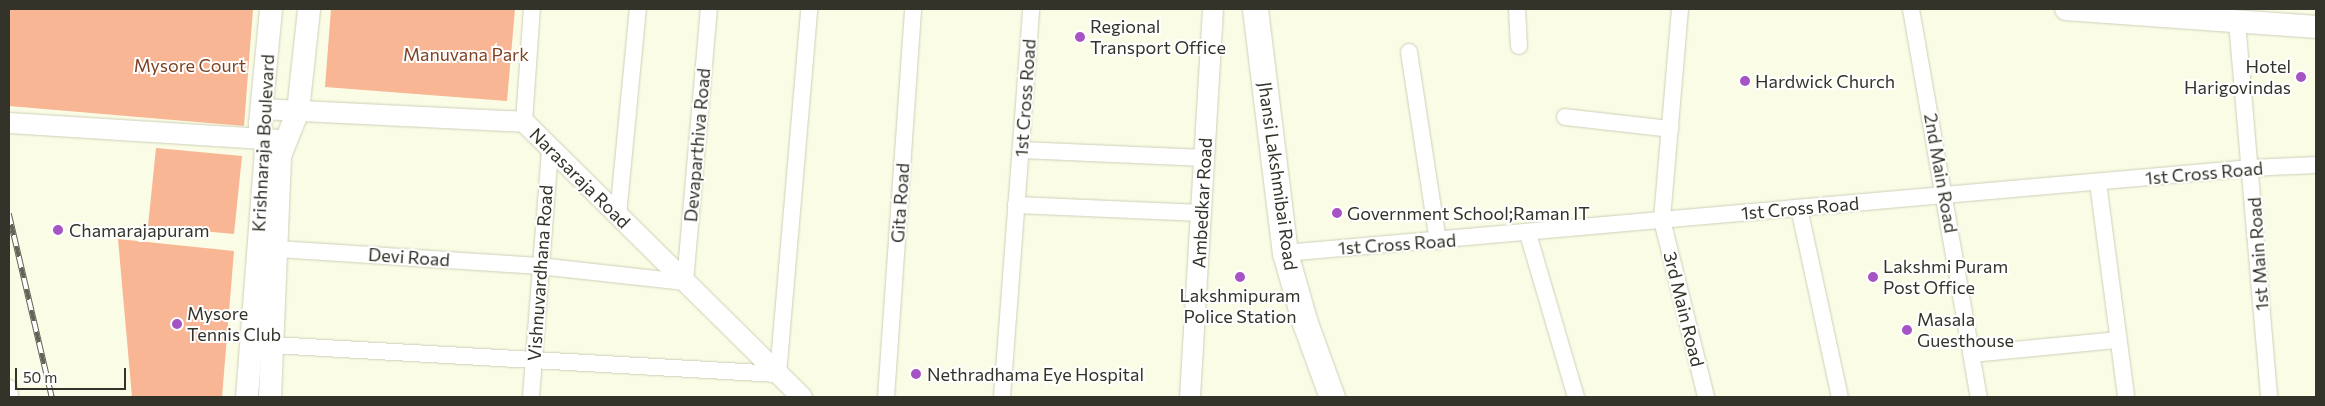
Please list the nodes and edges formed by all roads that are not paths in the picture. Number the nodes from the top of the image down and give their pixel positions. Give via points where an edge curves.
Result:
1 (271, 9) edge
2 (309, 9) edge
3 (532, 9) edge
4 (638, 9) edge
5 (709, 9) edge
6 (809, 9) edge
7 (913, 9) edge
8 (1031, 9) edge
9 (1212, 9) edge
10 (1255, 9) edge
11 (1518, 9) edge
12 (1680, 9) edge
13 (1911, 9) edge
14 (2066, 9) edge
15 (2237, 22) junction
16 (2316, 27) edge
17 (1519, 46) dead end
18 (1409, 52) dead end
19 (261, 109) junction
20 (298, 111) junction
21 (1565, 117) dead end
22 (524, 122) junction
23 (9, 123) edge
24 (1670, 129) junction
25 (264, 140) junction
26 (287, 140) junction
27 (550, 148) junction
28 (1021, 150) junction
29 (1205, 158) junction
30 (2316, 166) edge
31 (2251, 168) junction
32 (2098, 182) junction
33 (1945, 196) junction
34 (1016, 205) junction
35 (1799, 208) junction
36 (1202, 214) junction
37 (618, 215) junction
38 (1662, 220) junction
39 (1528, 234) junction
40 (1438, 241) junction
41 (278, 249) junction
42 (1285, 253) junction
43 (539, 266) junction
44 (685, 282) junction
45 (2118, 340) junction
46 (272, 346) junction
47 (1972, 354) junction
48 (533, 362) junction
49 (778, 374) junction
50 (9, 388) edge
51 (10, 397) edge
52 (247, 397) edge
53 (270, 397) edge
54 (531, 397) edge
55 (802, 397) edge
56 (886, 397) edge
57 (1002, 397) edge
58 (1190, 397) edge
59 (1332, 397) edge
60 (1576, 397) edge
61 (1706, 397) edge
62 (1840, 397) edge
63 (1979, 397) edge
64 (2126, 397) edge
65 (2269, 397) edge

1 - 19 main road, Krishnaraja Boulevard
2 - 20 main road, Krishnaraja Boulevard
3 - 22 street
4 - 37 street
5 - 44 street, Devaparthiva Road
6 - 49 street
7 - 56 street, Gita Road
8 - 28 street, 1st Cross Road
9 - 29 street, Ambedkar Road
10 - 42 main road, Jhansi Lakshmibai Road
11 - 17 street
12 - 24 street, 3rd Main Road
13 - 33 street, 2nd Main Road
14 - 15 main road
15 - 16 main road
15 - 31 street, 1st Main Road
18 - 40 street
19 - 20 street, Narasaraja Road
19 - 25 main road, Krishnaraja Boulevard
20 - 22 street, Narasaraja Road
20 - 26 main road, Krishnaraja Boulevard
21 - 24 street
22 - 27 street, Narasaraja Road
23 - 25 street
24 - 38 street, 3rd Main Road
25 - 26 street
25 - 52 main road, Krishnaraja Boulevard via 266,151
26 - 41 main road, Krishnaraja Boulevard via 280,156
27 - 37 street, Narasaraja Road
27 - 43 street, Vishnuvardhana Road
28 - 29 street
28 - 34 street, 1st Cross Road
29 - 36 street, Ambedkar Road
30 - 31 street, 1st Cross Road
31 - 32 street, 1st Cross Road
31 - 65 street, 1st Main Road
32 - 33 street, 1st Cross Road
32 - 45 street
33 - 35 street, 1st Cross Road
33 - 47 street, 2nd Main Road
34 - 36 street
34 - 57 street, 1st Cross Road
35 - 38 street, 1st Cross Road
35 - 62 street
36 - 58 street, Ambedkar Road
37 - 44 street, Narasaraja Road
38 - 39 street, 1st Cross Road
38 - 61 street, 3rd Main Road
39 - 40 street, 1st Cross Road
39 - 60 street
40 - 42 street, 1st Cross Road
41 - 43 street, Devi Road
41 - 46 main road, Krishnaraja Boulevard
42 - 59 main road, Jhansi Lakshmibai Road via 1305,323
43 - 44 street, Devi Road
43 - 48 street, Vishnuvardhana Road
44 - 49 street, Narasaraja Road
45 - 47 street
45 - 64 street
46 - 48 street
46 - 53 main road, Krishnaraja Boulevard
47 - 63 street, 2nd Main Road
48 - 49 street
48 - 54 street, Vishnuvardhana Road
49 - 55 street, Narasaraja Road
50 - 51 street

